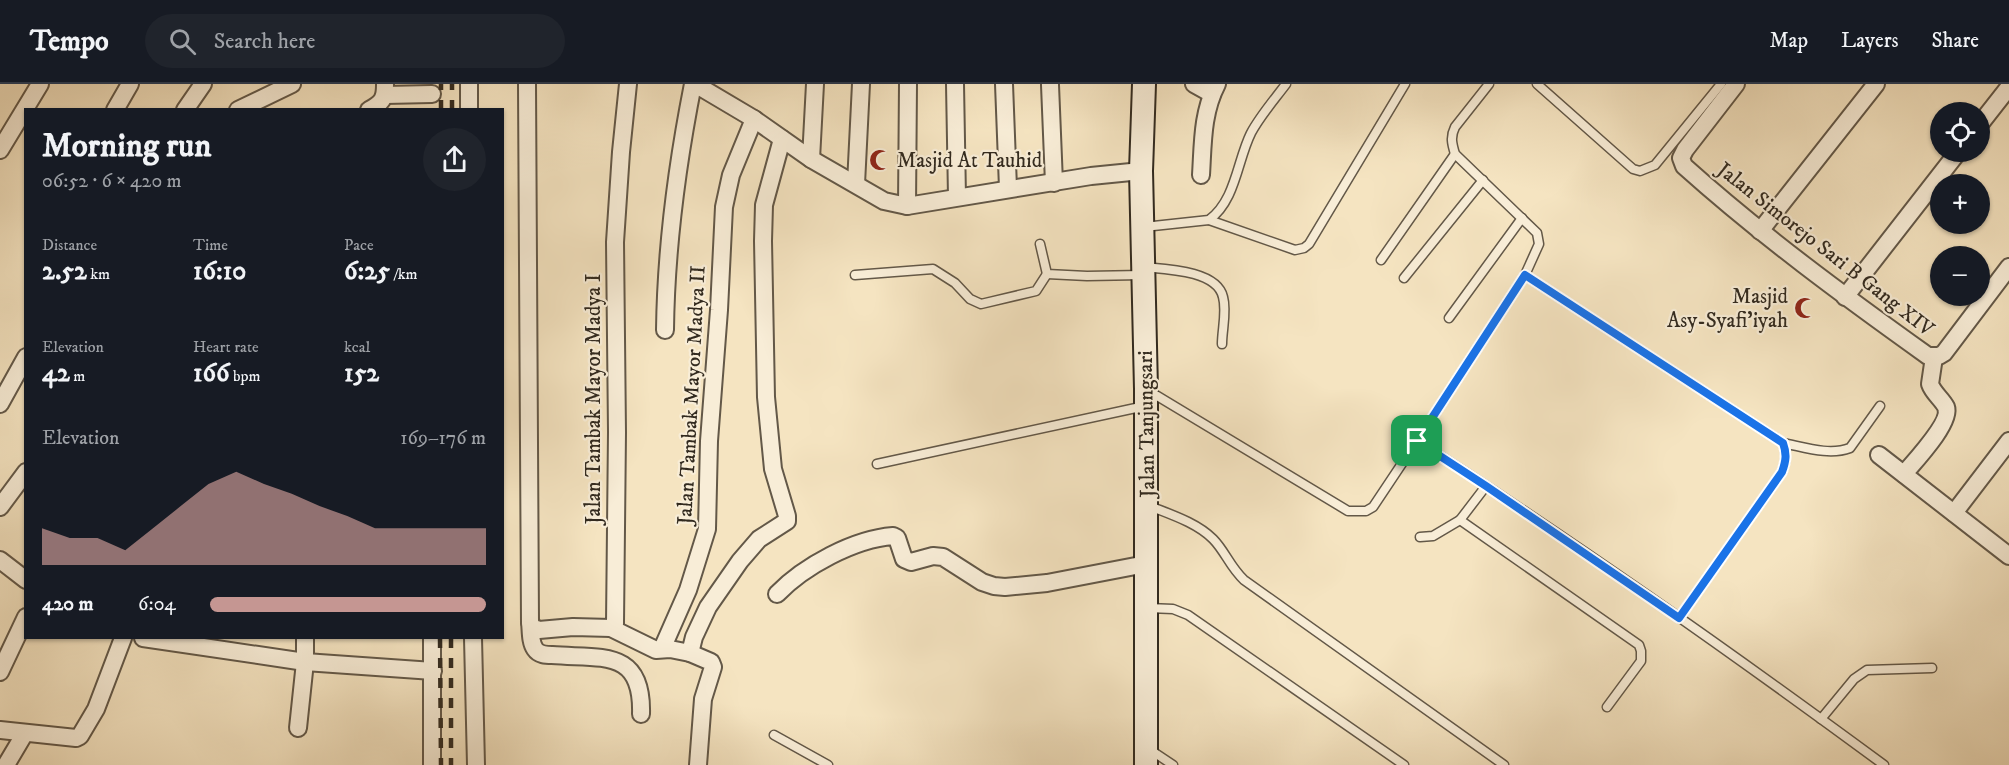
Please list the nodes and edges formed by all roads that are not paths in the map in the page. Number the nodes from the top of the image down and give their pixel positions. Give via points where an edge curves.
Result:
1 (40, 84) edge
2 (130, 84) edge
3 (203, 84) edge
4 (292, 84) edge
5 (469, 84) edge
6 (527, 84) edge
7 (628, 84) edge
8 (694, 84) edge
9 (815, 84) edge
10 (861, 84) edge
11 (908, 84) edge
12 (955, 84) edge
13 (1004, 84) edge
14 (1144, 84) edge
15 (1194, 84) edge
16 (1286, 84) edge
17 (1405, 84) edge
18 (1489, 84) edge
19 (1537, 84) edge
20 (1721, 84) edge
21 (1736, 84) edge
22 (1876, 84) edge
23 (1050, 85) edge
24 (2009, 87) edge
25 (1214, 89) edge
26 (385, 90) edge
27 (432, 96) edge
28 (190, 107) edge
29 (25, 108) edge
30 (116, 108) edge
31 (242, 108) edge
32 (373, 108) edge
33 (469, 108) edge
34 (24, 110) edge
35 (1990, 111) edge
36 (754, 119) junction
37 (782, 139) junction
38 (0, 150) edge
39 (1455, 154) junction
40 (811, 159) junction
41 (1950, 162) edge
42 (1141, 171) junction
43 (1201, 175) dead end
44 (1483, 180) junction
45 (1054, 183) junction
46 (856, 184) junction
47 (1008, 188) junction
48 (957, 197) junction
49 (907, 206) junction
50 (1522, 218) junction
51 (1209, 220) junction
52 (1144, 226) junction
53 (1760, 231) junction
54 (1040, 243) dead end
55 (1382, 260) dead end
56 (2009, 267) edge
57 (1143, 271) junction
58 (1047, 274) junction
59 (855, 275) dead end
60 (1525, 275) junction
61 (1404, 278) dead end
62 (1845, 297) junction
63 (1449, 318) dead end
64 (665, 330) dead end
65 (1222, 344) dead end
66 (1939, 355) junction
67 (24, 361) edge
68 (1146, 398) junction
69 (0, 404) edge
70 (1880, 406) dead end
71 (1417, 441) junction
72 (2009, 441) edge
73 (1783, 443) junction
74 (1879, 455) dead end
75 (877, 464) dead end
76 (1905, 474) junction
77 (24, 475) edge
78 (1486, 486) junction
79 (1147, 505) junction
80 (0, 507) edge
81 (1954, 513) junction
82 (1460, 520) junction
83 (1420, 537) dead end
84 (2009, 556) edge
85 (0, 560) edge
86 (1146, 564) junction
87 (24, 578) edge
88 (777, 594) dead end
89 (1147, 608) junction
90 (1679, 618) junction
91 (24, 621) edge
92 (530, 622) junction
93 (611, 628) junction
94 (123, 639) edge
95 (166, 639) edge
96 (305, 639) edge
97 (432, 639) edge
98 (473, 639) edge
99 (188, 640) edge
100 (692, 645) junction
101 (662, 649) junction
102 (305, 662) junction
103 (1932, 668) dead end
104 (432, 671) junction
105 (0, 672) edge
106 (1607, 707) dead end
107 (641, 714) dead end
108 (1821, 718) junction
109 (298, 728) dead end
110 (0, 730) edge
111 (25, 733) junction
112 (774, 735) dead end
113 (1146, 756) edge
114 (6, 765) edge
115 (432, 765) edge
116 (476, 765) edge
117 (698, 765) edge
118 (828, 765) edge
119 (1173, 765) edge
120 (1404, 765) edge
121 (1504, 765) edge
122 (1884, 765) edge

1 - 29 street
2 - 30 street
3 - 28 street
4 - 31 street
5 - 33 street
6 - 92 street
7 - 93 street, Jalan Tambak Mayor Madya I via 615,242 616,615
8 - 36 street
8 - 64 street via 672,218
9 - 40 street
10 - 46 street
11 - 49 street
12 - 48 street
13 - 47 street
14 - 42 main road, Jalan Tanjungsari
15 - 25 street
16 - 51 lane via 1251,133 1226,202
17 - 51 lane via 1304,249 1295,250
18 - 39 lane via 1451,135
19 - 20 lane via 1640,171 1655,165
21 - 53 street, Jalan Simorejo Sari B Gang XIV via 1681,158 1684,166
22 - 53 street
23 - 45 street
24 - 35 street
25 - 43 street via 1203,125
26 - 27 street
26 - 32 street via 382,103
34 - 38 street
36 - 37 street
36 - 101 street, Jalan Tambak Mayor Madya II via 731,175 724,207 707,529 688,590
37 - 40 street
37 - 100 street via 764,205 766,397 773,469 787,521 759,539 740,561 708,607
39 - 44 lane
39 - 55 lane
40 - 46 street
41 - 62 street
42 - 45 street
42 - 52 main road, Jalan Tanjungsari
44 - 50 lane
44 - 61 lane
45 - 47 street
46 - 49 street via 884,201
47 - 48 street
48 - 49 street
50 - 60 lane via 1536,233 1539,244
50 - 63 lane
51 - 52 lane
52 - 57 main road, Jalan Tanjungsari
53 - 62 street, Jalan Simorejo Sari B Gang XIV
54 - 58 lane
56 - 66 street
57 - 58 lane via 1087,276
57 - 65 lane via 1185,270 1218,288 1224,298
57 - 68 main road, Jalan Tanjungsari
58 - 59 lane via 1036,291 981,304 933,269
60 - 71 lane
60 - 73 lane
62 - 66 street, Jalan Simorejo Sari B Gang XIV via 1928,356
66 - 76 street via 1930,384 1947,414 1936,435
67 - 69 street
68 - 71 lane via 1348,511 1366,512 1373,507
68 - 75 lane
68 - 79 main road, Jalan Tanjungsari
70 - 73 lane via 1850,448 1833,451
71 - 78 lane
72 - 81 street
73 - 90 lane via 1786,461 1782,472
74 - 76 street
76 - 81 street
77 - 80 street
78 - 82 lane
78 - 90 lane
79 - 86 main road, Jalan Tanjungsari
79 - 121 lane via 1194,525 1217,543 1244,580
81 - 84 street
82 - 83 lane via 1434,536
82 - 106 lane via 1639,645 1641,661
85 - 87 street
86 - 88 street via 1047,583 994,586 943,556 907,561 893,536 839,552 801,572
86 - 89 main road, Jalan Tanjungsari
89 - 113 main road, Jalan Tanjungsari
89 - 120 lane via 1173,609 1188,615
90 - 108 lane
91 - 105 street
92 - 93 street via 539,630
92 - 107 street via 537,652 615,660 625,666 637,680
93 - 101 street via 656,650
94 - 111 street via 105,690 83,734 76,738
95 - 99 street
96 - 102 street
97 - 104 street
98 - 116 street
99 - 102 street
100 - 101 street via 679,650
100 - 117 street via 713,667 703,699
102 - 104 street
102 - 109 street
103 - 108 lane via 1867,670 1854,679
104 - 115 street
108 - 122 lane
110 - 111 street
111 - 114 street
112 - 118 lane
113 - 119 lane

